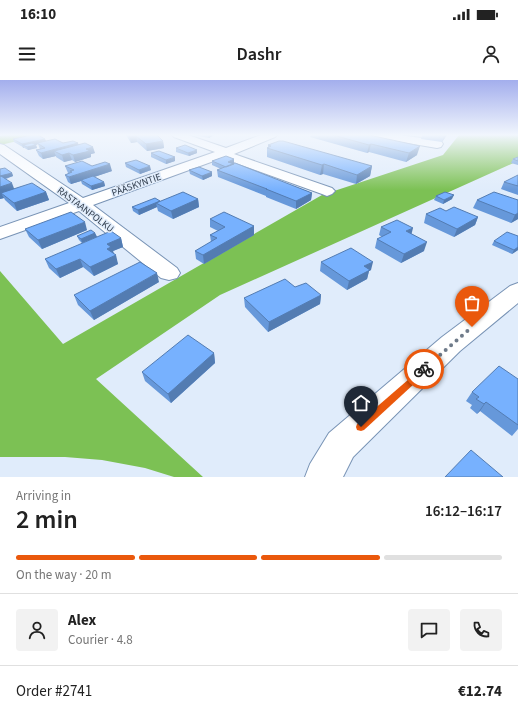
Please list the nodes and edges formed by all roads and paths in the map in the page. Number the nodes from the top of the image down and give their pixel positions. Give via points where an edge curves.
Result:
1 (8, 154) edge
2 (223, 154) edge
3 (225, 154) edge
4 (327, 191) dead end
5 (81, 204) junction
6 (0, 233) edge
7 (169, 273) dead end
8 (518, 291) edge
9 (323, 477) edge

1 - 5 street, RASTAANPOLKU
2 - 5 street, PÄÄSKYNTIE
3 - 4 street
5 - 6 street, PÄÄSKYNTIE
5 - 7 street, RASTAANPOLKU
8 - 9 street via 451,344 340,445

